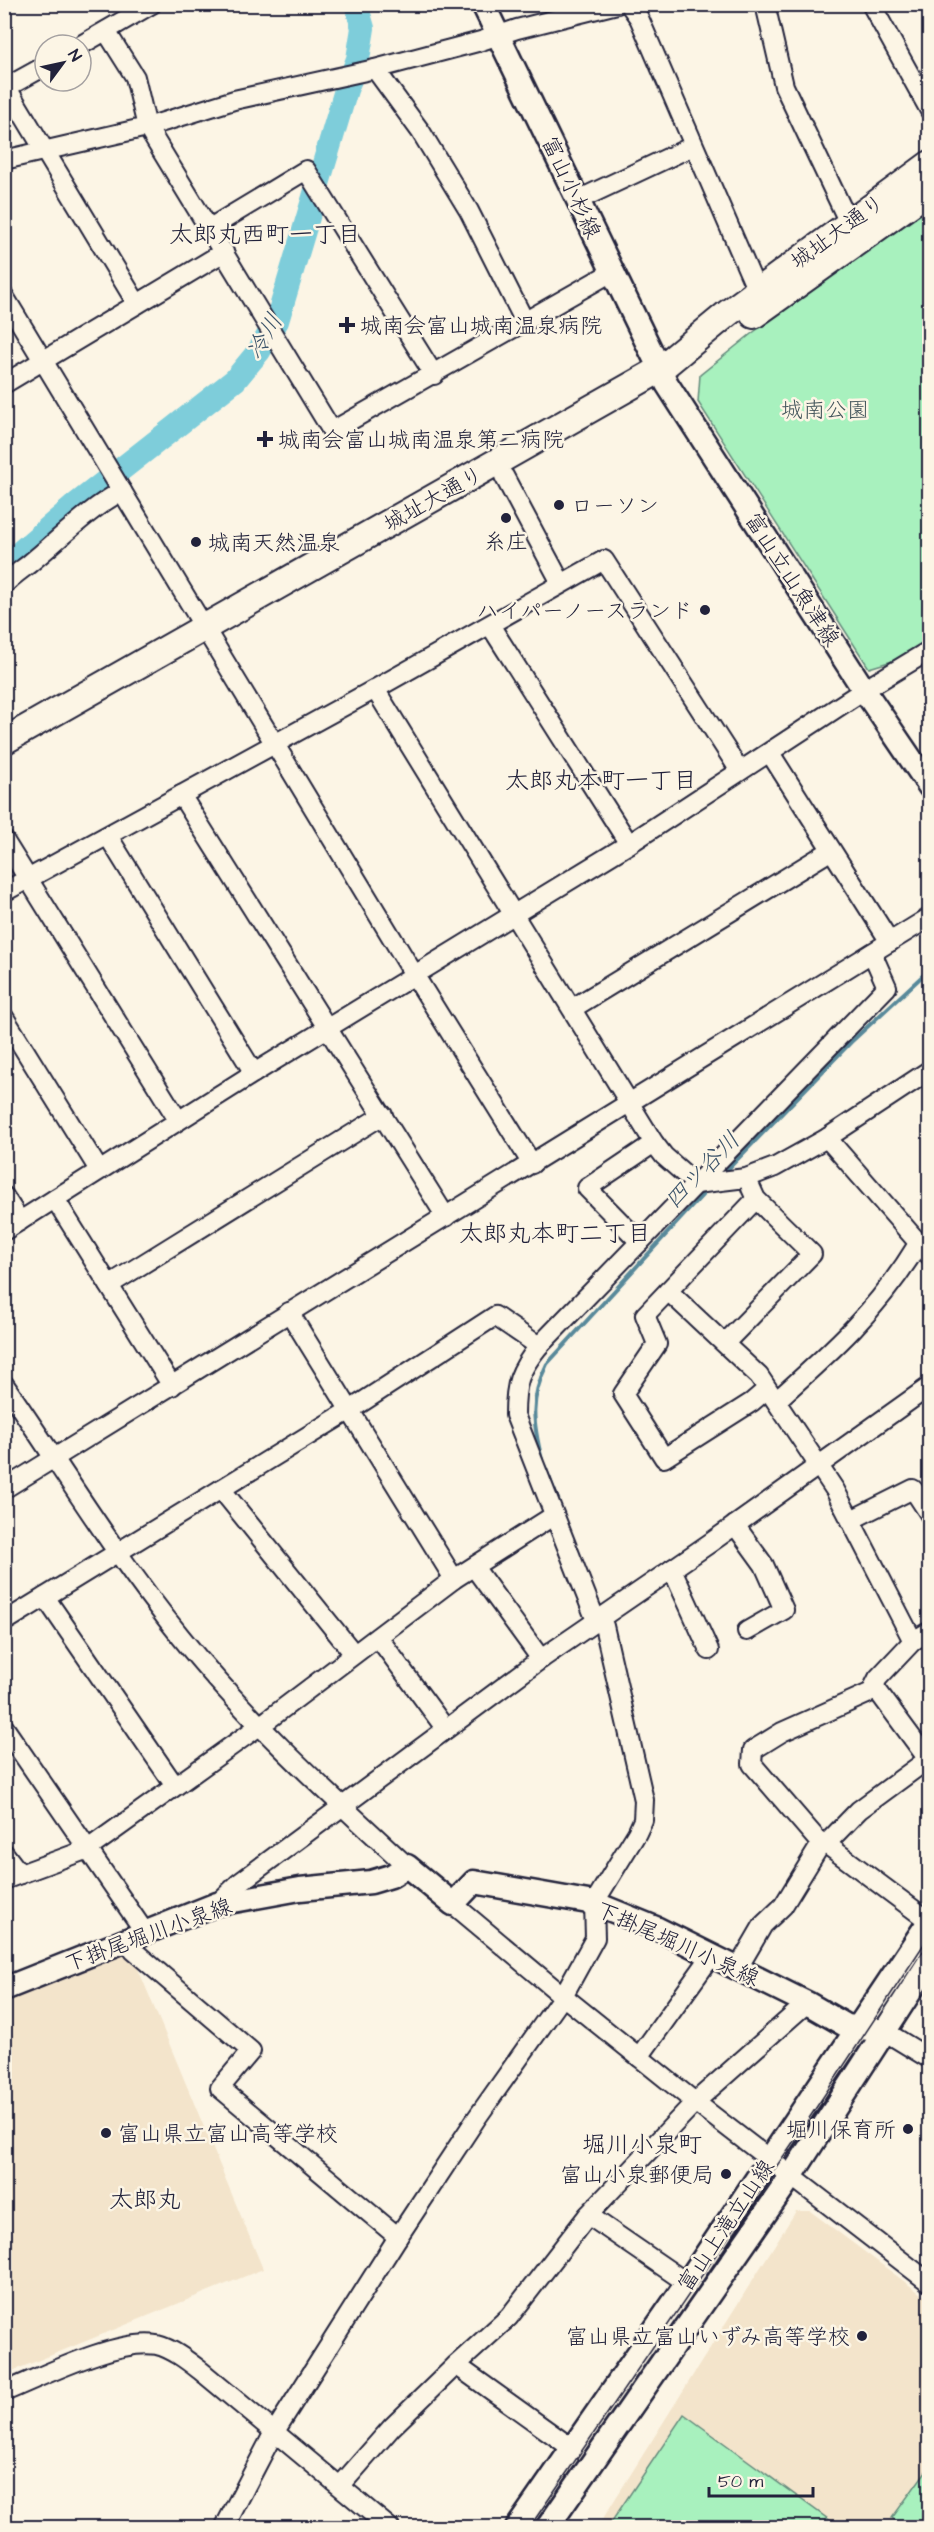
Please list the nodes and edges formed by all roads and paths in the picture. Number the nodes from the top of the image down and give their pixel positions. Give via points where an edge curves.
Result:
1 (152, 4) edge
2 (483, 4) edge
3 (616, 4) edge
4 (629, 4) edge
5 (765, 4) edge
6 (871, 4) edge
7 (106, 31) junction
8 (499, 35) junction
9 (93, 38) edge
10 (375, 69) junction
11 (33, 72) edge
12 (6, 85) edge
13 (930, 111) edge
14 (147, 127) junction
15 (693, 146) junction
16 (44, 149) junction
17 (4, 160) edge
18 (930, 164) edge
19 (930, 190) edge
20 (578, 200) junction
21 (849, 223) junction
22 (210, 228) junction
23 (224, 252) junction
24 (612, 272) junction
25 (757, 291) junction
26 (4, 296) edge
27 (137, 304) junction
28 (524, 320) junction
29 (44, 362) junction
30 (434, 375) junction
31 (663, 377) junction
32 (4, 384) edge
33 (504, 476) junction
34 (116, 480) junction
35 (561, 583) junction
36 (4, 585) edge
37 (490, 625) junction
38 (208, 634) junction
39 (930, 650) edge
40 (375, 689) junction
41 (864, 690) junction
42 (4, 741) edge
43 (274, 744) junction
44 (770, 753) junction
45 (4, 756) edge
46 (740, 771) junction
47 (930, 787) edge
48 (181, 795) junction
49 (108, 836) junction
50 (4, 840) edge
51 (629, 844) junction
52 (830, 850) junction
53 (29, 879) junction
54 (4, 892) edge
55 (515, 914) junction
56 (930, 917) edge
57 (890, 942) junction
58 (872, 953) junction
59 (415, 976) junction
60 (573, 1008) junction
61 (4, 1017) edge
62 (328, 1029) junction
63 (930, 1070) edge
64 (254, 1073) junction
65 (631, 1102) junction
66 (383, 1114) junction
67 (178, 1120) junction
68 (827, 1138) junction
69 (654, 1143) junction
70 (532, 1164) junction
71 (99, 1170) junction
72 (746, 1178) junction
73 (696, 1184) junction
74 (4, 1196) edge
75 (55, 1198) junction
76 (756, 1199) junction
77 (446, 1217) junction
78 (12, 1226) edge
79 (640, 1242) junction
80 (924, 1250) edge
81 (109, 1285) junction
82 (668, 1291) junction
83 (290, 1312) junction
84 (725, 1343) junction
85 (538, 1346) junction
86 (4, 1384) edge
87 (171, 1386) junction
88 (930, 1386) edge
89 (772, 1395) junction
90 (350, 1410) junction
91 (55, 1458) junction
92 (819, 1466) junction
93 (4, 1489) edge
94 (221, 1490) junction
95 (930, 1515) edge
96 (553, 1516) junction
97 (851, 1520) junction
98 (735, 1525) junction
99 (119, 1552) junction
100 (474, 1567) junction
101 (672, 1569) junction
102 (454, 1579) junction
103 (45, 1597) junction
104 (598, 1620) junction
105 (4, 1622) edge
106 (747, 1631) dead end
107 (930, 1631) edge
108 (378, 1637) junction
109 (913, 1641) junction
110 (709, 1650) dead end
111 (354, 1654) junction
112 (541, 1659) junction
113 (876, 1690) junction
114 (4, 1727) edge
115 (258, 1727) junction
116 (445, 1728) junction
117 (928, 1761) edge
118 (176, 1786) junction
119 (343, 1807) junction
120 (824, 1844) junction
121 (88, 1849) junction
122 (4, 1853) edge
123 (407, 1866) junction
124 (12, 1877) edge
125 (594, 1903) junction
126 (217, 1904) junction
127 (453, 1904) junction
128 (929, 1920) edge
129 (135, 1935) junction
130 (712, 1955) junction
131 (930, 1961) edge
132 (738, 1968) junction
133 (4, 1989) edge
134 (562, 1996) junction
135 (807, 2003) junction
136 (858, 2027) junction
137 (884, 2031) junction
138 (639, 2057) junction
139 (930, 2059) edge
140 (695, 2102) junction
141 (769, 2160) junction
142 (792, 2175) junction
143 (588, 2215) junction
144 (398, 2237) junction
145 (687, 2283) junction
146 (930, 2283) edge
147 (456, 2365) junction
148 (4, 2392) edge
149 (275, 2431) junction
150 (573, 2449) junction
151 (341, 2485) junction
152 (384, 2526) edge
153 (224, 2528) edge
154 (517, 2528) edge
155 (547, 2528) edge

1 - 7 street
2 - 8 main road, 富山小杉線
3 - 8 street
4 - 15 street via 639,18
5 - 21 street via 784,86
6 - 13 street
7 - 9 street
7 - 14 street via 135,77
8 - 10 street
8 - 20 main road, 富山小杉線
10 - 14 street via 234,100
10 - 28 street via 421,132 469,211
11 - 12 street
12 - 16 street
14 - 16 street
14 - 22 street
15 - 20 street
15 - 25 street
16 - 17 street
16 - 27 street
18 - 21 highway, 城址大通り
19 - 31 highway, 城址大通り
20 - 24 main road, 富山小杉線
21 - 25 highway, 城址大通り
22 - 23 street
22 - 30 street via 306,170
23 - 27 street
23 - 30 street via 332,431
24 - 28 street
24 - 31 main road, 富山小杉線
25 - 31 highway, 城址大通り
26 - 29 street
27 - 29 street
28 - 30 street
29 - 32 street
29 - 34 street
31 - 33 highway, 城址大通り
31 - 38 highway, 城址大通り
31 - 41 main road, 富山立山魚津線
33 - 35 street
33 - 38 highway, 城址大通り
34 - 36 street
34 - 38 street
35 - 37 street
35 - 46 street via 604,560
37 - 40 street
37 - 51 street
38 - 42 highway, 城址大通り
38 - 43 street
38 - 45 highway, 城址大通り
39 - 41 street
40 - 43 street
40 - 55 street
41 - 44 street
41 - 47 main road, 富山立山魚津線
43 - 48 street
43 - 59 street
44 - 46 street
44 - 52 street
46 - 51 street
48 - 49 street
48 - 62 street
49 - 53 street
49 - 64 street
50 - 53 street
51 - 55 street
52 - 57 street
52 - 60 street
53 - 54 street
53 - 67 street
55 - 59 street
55 - 60 street
56 - 57 street
57 - 58 street
58 - 65 street
58 - 73 street via 887,987
59 - 62 street
59 - 70 street
60 - 65 street
61 - 71 street
62 - 64 street
62 - 66 street
63 - 68 street
64 - 67 street
65 - 69 street
65 - 70 street
66 - 77 street
66 - 81 street
67 - 71 street
68 - 72 street
68 - 80 street
69 - 73 street
69 - 79 street via 587,1188
70 - 77 street
71 - 75 street
72 - 73 street
72 - 76 street
73 - 79 street
74 - 78 street
75 - 78 street
75 - 81 street
76 - 82 street
76 - 84 street via 812,1254
77 - 83 street
79 - 85 street
80 - 89 street via 849,1335
81 - 87 street
82 - 84 street
82 - 89 street via 645,1315 657,1344 623,1394 664,1458 752,1401
83 - 87 street
83 - 90 street
84 - 89 street via 759,1376
85 - 90 street via 495,1316
85 - 96 street via 519,1374 515,1415
86 - 91 street
87 - 91 street
88 - 92 street
89 - 92 street
90 - 94 street
90 - 102 street
91 - 93 street
91 - 99 street
92 - 97 street
92 - 98 street
94 - 99 street
94 - 111 street
95 - 97 street via 913,1489
96 - 100 street
96 - 104 street
97 - 109 street
98 - 101 street
98 - 106 street via 764,1565 784,1610
99 - 103 street
99 - 115 street via 180,1637
100 - 102 street
100 - 112 street
101 - 104 street
101 - 110 street
102 - 108 street
103 - 105 street
103 - 118 street
104 - 112 street
104 - 125 street via 604,1626 644,1800 643,1820 637,1833
107 - 109 street
108 - 111 street
108 - 116 street
109 - 113 street via 878,1678
111 - 115 street
112 - 116 street
113 - 117 street
113 - 120 street via 753,1749 753,1764
114 - 121 street
115 - 118 street
115 - 119 street
116 - 119 street
117 - 120 street via 859,1810
118 - 121 street
119 - 123 street
119 - 126 street via 239,1883
120 - 128 street
120 - 132 street via 783,1906 763,1924
121 - 124 street
121 - 129 street
122 - 124 street
123 - 126 main road, 下掛尾堀川小泉線 via 371,1882 300,1888
123 - 127 main road
125 - 127 main road, 下掛尾堀川小泉線 via 474,1882
125 - 130 main road, 下掛尾堀川小泉線
125 - 134 street via 595,1938
126 - 129 main road, 下掛尾堀川小泉線
127 - 134 street
128 - 136 main road, 富山上滝立山線
129 - 133 main road, 下掛尾堀川小泉線
129 - 144 street via 134,1951 251,2051 220,2088
130 - 132 main road, 下掛尾堀川小泉線
130 - 138 street
131 - 137 main road, 富山上滝立山線
132 - 135 main road, 下掛尾堀川小泉線
134 - 138 street
134 - 144 street
135 - 136 main road, 下掛尾堀川小泉線 via 847,2026
135 - 140 street
136 - 137 main road, 下掛尾堀川小泉線
136 - 141 main road, 富山上滝立山線
137 - 139 street
137 - 142 main road, 富山上滝立山線
138 - 140 street
140 - 141 street
140 - 143 street
141 - 142 street
141 - 145 main road, 富山上滝立山線
142 - 146 street
142 - 155 main road, 富山上滝立山線
143 - 145 street
143 - 147 street via 509,2317
144 - 149 street
145 - 150 main road, 富山上滝立山線
147 - 150 street
147 - 151 street via 392,2427
148 - 149 street via 113,2349 136,2343 159,2346 201,2371
149 - 151 street
149 - 153 street
150 - 154 main road, 富山上滝立山線
151 - 152 street

